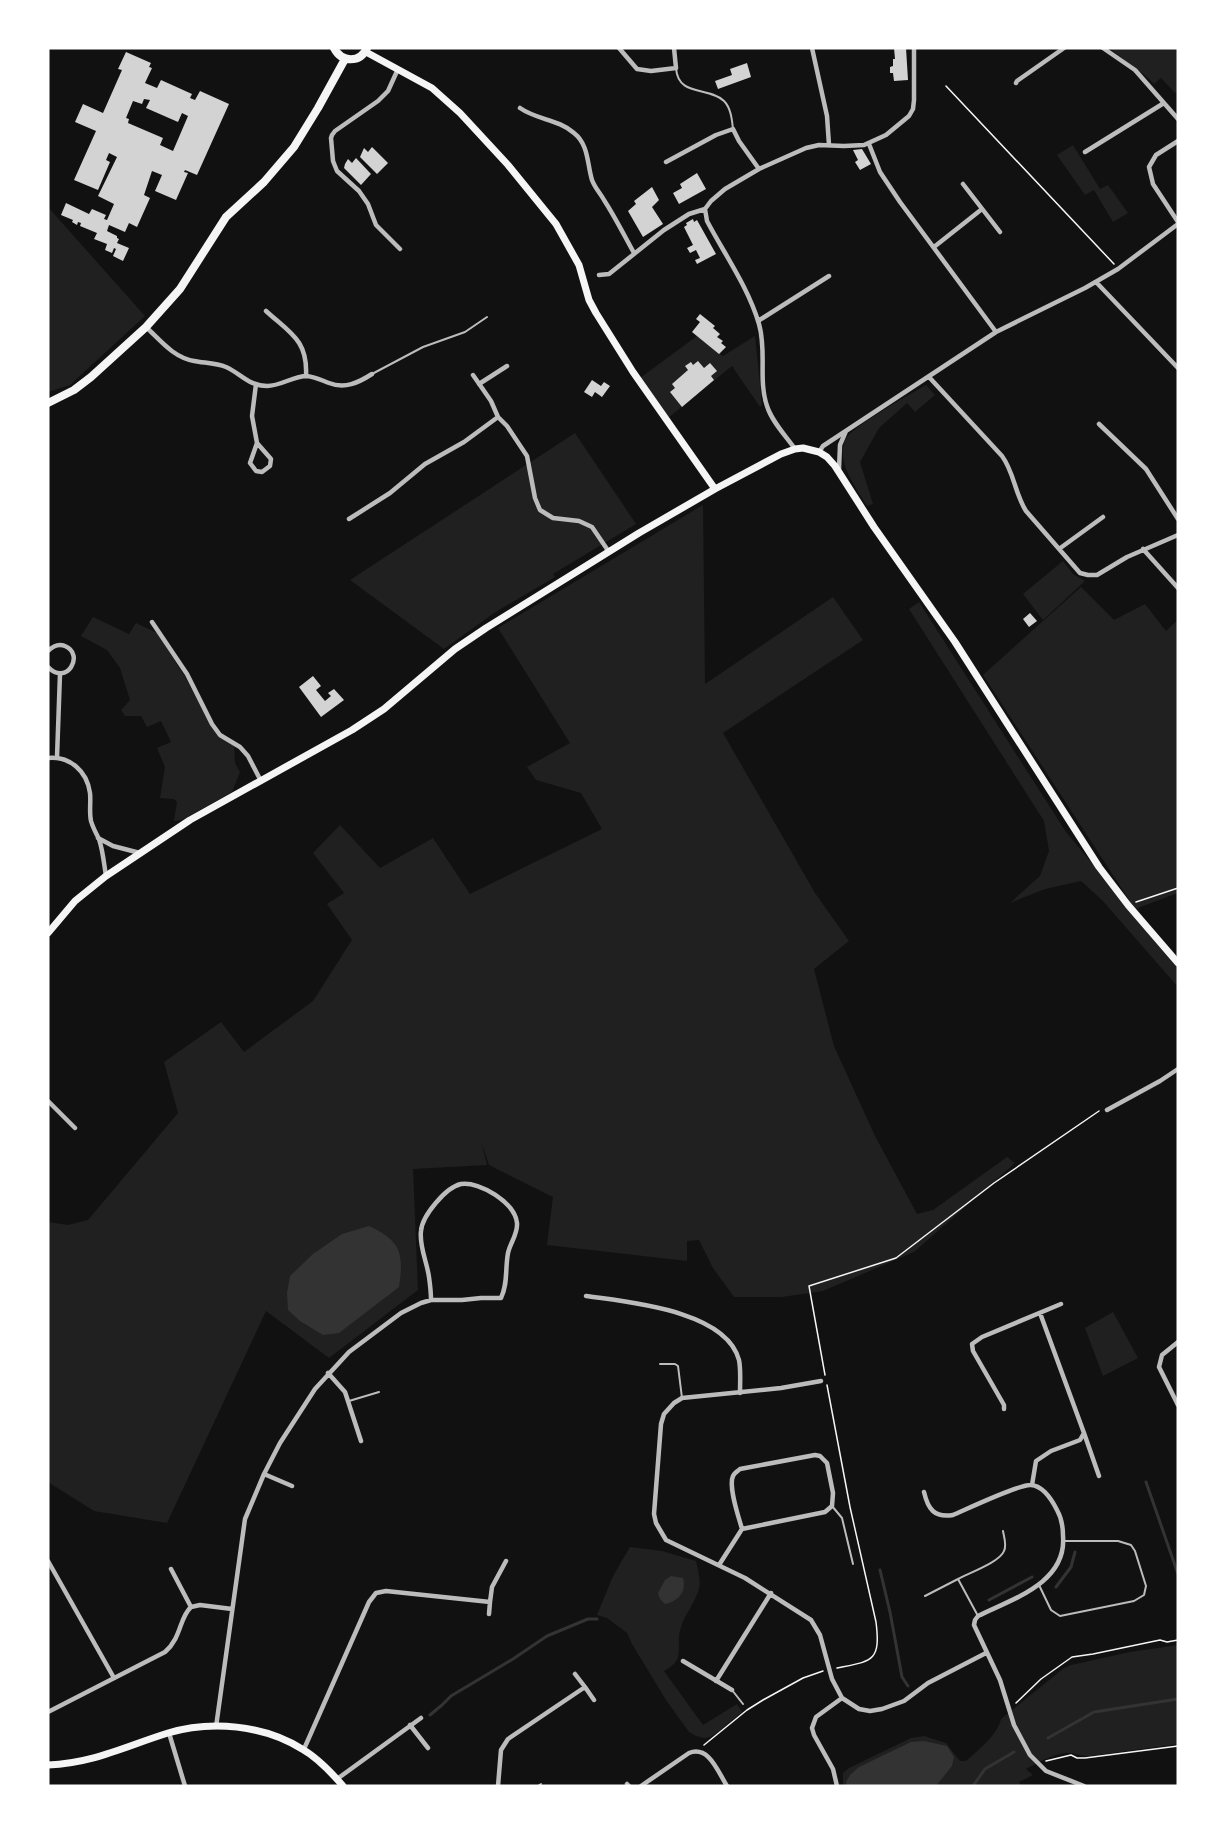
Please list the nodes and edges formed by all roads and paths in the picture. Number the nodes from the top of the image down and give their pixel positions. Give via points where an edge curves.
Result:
1 (334, 48) edge
2 (619, 48) edge
3 (674, 48) edge
4 (812, 48) edge
5 (914, 48) edge
6 (1064, 48) edge
7 (1103, 48) edge
8 (367, 50) edge
9 (345, 59) junction
10 (676, 68) junction
11 (398, 69) junction
12 (1016, 83) dead end
13 (946, 86) dead end
14 (1164, 103) junction
15 (520, 108) dead end
16 (1178, 120) edge
17 (733, 129) junction
18 (1178, 141) edge
19 (869, 144) junction
20 (829, 145) junction
21 (1085, 152) dead end
22 (666, 162) dead end
23 (759, 169) junction
24 (963, 184) dead end
25 (705, 209) junction
26 (982, 209) junction
27 (1178, 223) edge
28 (1000, 232) dead end
29 (934, 247) junction
30 (400, 249) dead end
31 (634, 253) junction
32 (1118, 269) junction
33 (599, 275) dead end
34 (829, 276) dead end
35 (1096, 282) junction
36 (266, 311) dead end
37 (487, 317) dead end
38 (758, 321) junction
39 (146, 327) junction
40 (996, 332) junction
41 (507, 366) dead end
42 (1178, 368) edge
43 (372, 374) joint
44 (473, 375) dead end
45 (306, 376) junction
46 (929, 377) junction
47 (256, 384) junction
48 (479, 384) junction
49 (48, 404) edge
50 (498, 417) junction
51 (1099, 424) dead end
52 (848, 429) junction
53 (257, 442) junction
54 (795, 449) junction
55 (819, 452) junction
56 (839, 471) junction
57 (715, 489) junction
58 (1103, 517) dead end
59 (349, 519) dead end
60 (1178, 519) edge
61 (1178, 534) edge
62 (1059, 549) junction
63 (1143, 549) junction
64 (609, 552) junction
65 (1178, 588) edge
66 (152, 622) dead end
67 (48, 651) edge
68 (48, 668) edge
69 (60, 674) junction
70 (57, 757) junction
71 (48, 758) edge
72 (261, 781) junction
73 (98, 838) junction
74 (140, 853) junction
75 (106, 876) junction
76 (1178, 888) edge
77 (1128, 904) junction
78 (48, 933) edge
79 (1178, 963) edge
80 (1178, 1070) edge
81 (48, 1101) edge
82 (1107, 1110) joint
83 (75, 1128) dead end
84 (809, 1286) dead end
85 (586, 1296) dead end
86 (431, 1300) junction
87 (1061, 1304) dead end
88 (1040, 1313) junction
89 (1178, 1342) edge
90 (660, 1364) dead end
91 (328, 1373) junction
92 (820, 1381) dead end
93 (379, 1392) dead end
94 (740, 1393) junction
95 (682, 1398) junction
96 (349, 1401) junction
97 (1178, 1406) edge
98 (1004, 1409) dead end
99 (1084, 1433) junction
100 (361, 1441) dead end
101 (264, 1474) junction
102 (1099, 1476) dead end
103 (1032, 1485) junction
104 (292, 1486) dead end
105 (924, 1492) dead end
106 (832, 1506) junction
107 (742, 1529) junction
108 (1003, 1532) dead end
109 (1064, 1541) junction
110 (48, 1561) edge
111 (506, 1561) dead end
112 (853, 1564) dead end
113 (719, 1565) junction
114 (171, 1569) dead end
115 (958, 1579) junction
116 (1038, 1585) junction
117 (771, 1593) junction
118 (925, 1596) dead end
119 (490, 1602) junction
120 (191, 1607) junction
121 (232, 1609) junction
122 (489, 1614) dead end
123 (978, 1616) junction
124 (1178, 1640) edge
125 (986, 1653) junction
126 (683, 1661) dead end
127 (575, 1674) dead end
128 (114, 1678) junction
129 (716, 1681) junction
130 (585, 1687) junction
131 (732, 1690) joint
132 (843, 1698) junction
133 (594, 1700) dead end
134 (743, 1704) dead end
135 (1009, 1709) junction
136 (48, 1712) edge
137 (421, 1718) dead end
138 (410, 1725) junction
139 (216, 1727) junction
140 (169, 1733) junction
141 (1178, 1746) edge
142 (428, 1748) dead end
143 (304, 1749) junction
144 (1037, 1764) junction
145 (48, 1765) edge
146 (337, 1779) junction
147 (185, 1786) edge
148 (343, 1786) edge
149 (498, 1786) edge
150 (641, 1786) edge
151 (727, 1786) edge
152 (837, 1786) edge
153 (1084, 1786) edge

1 - 9 highway
2 - 10 street via 643,71
3 - 10 street
4 - 20 street via 827,116
5 - 19 street via 911,112 886,135
6 - 12 street
7 - 14 street via 1135,70
8 - 9 highway via 359,58
8 - 11 main road
9 - 39 highway via 294,147 226,218 186,282
10 - 17 lane via 676,76 683,85 724,101
11 - 30 street via 388,91 331,138 337,171 359,191 376,225
11 - 57 main road via 432,88 460,113 551,218 579,265 589,300 602,323
13 - 32 path
14 - 16 street
14 - 21 street
15 - 31 street via 561,124 582,141 594,185
17 - 22 street
17 - 23 street
18 - 27 street via 1160,151 1149,167 1153,184
19 - 20 street
19 - 29 street via 880,172
20 - 23 street via 806,148
23 - 25 street via 725,189
24 - 26 street
25 - 31 street via 689,214
25 - 38 street via 707,221
26 - 28 street
26 - 29 street
27 - 32 street
29 - 40 street
31 - 33 street via 609,274
32 - 35 street
34 - 38 street
35 - 40 street
35 - 42 street
36 - 45 street via 302,346
37 - 43 lane via 465,332 423,347
38 - 54 street via 768,409
39 - 47 street via 174,353 222,365
39 - 49 highway via 82,384
40 - 46 street
41 - 48 street
43 - 45 street via 342,386
44 - 48 street
45 - 47 street via 274,385
46 - 52 street
46 - 62 street via 1002,456 1022,505
47 - 53 street via 252,416
48 - 50 street
50 - 59 street
50 - 64 street via 527,456 540,510 553,518 592,527
51 - 60 street via 1146,469
52 - 55 street
52 - 56 street via 840,445
53 - 53 street via 271,459 268,469 262,472 250,464
54 - 55 main road
54 - 57 main road
55 - 56 main road
56 - 77 main road via 955,642 1099,867
57 - 64 main road
58 - 62 street
61 - 63 street
62 - 63 street via 1080,573 1093,575
63 - 65 street
64 - 72 main road via 454,649 384,709
66 - 72 street via 187,674 220,735 240,747
67 - 69 street via 62,645 73,653 72,667
68 - 69 street
69 - 70 street
70 - 71 street
70 - 73 street via 74,764 85,776 91,822
72 - 74 main road
73 - 74 street
73 - 75 street
74 - 75 main road
75 - 78 main road via 68,908
76 - 77 path
77 - 79 main road
80 - 82 street
81 - 83 street
82 - 84 path via 1101,1110 994,1183 896,1258
85 - 94 street via 675,1311 716,1331 730,1343 739,1360
86 - 86 street via 421,1231 434,1205 459,1184 476,1186 498,1196 509,1204 518,1223 508,1251 501,1298
86 - 91 street via 401,1313
87 - 88 street
88 - 98 street via 972,1344
88 - 99 street
89 - 97 street via 1163,1352 1159,1364
90 - 95 lane via 678,1366
91 - 96 street
91 - 101 street via 280,1443
92 - 94 street
93 - 96 lane
94 - 95 street
95 - 113 street via 664,1414 661,1424 654,1514 666,1540
96 - 100 street
99 - 102 street
99 - 103 street via 1080,1440 1036,1461
101 - 104 street
101 - 121 street via 245,1519
103 - 105 street via 947,1516 930,1509
103 - 109 street via 1047,1495 1058,1511
106 - 107 street via 825,1512
106 - 107 street via 830,1474 827,1462 820,1456 740,1469 733,1476 732,1485
106 - 112 lane via 842,1518
107 - 113 street
108 - 115 lane via 1004,1553
109 - 116 street via 1055,1570
109 - 116 lane via 1118,1540 1129,1544 1146,1583 1144,1595 1131,1602 1060,1616 1052,1612
110 - 128 street
111 - 119 street via 492,1587
113 - 117 street
114 - 120 street
115 - 118 lane
115 - 123 lane
116 - 123 street
117 - 129 street
117 - 132 street via 816,1627 832,1679
119 - 122 street
119 - 143 street via 386,1591 374,1595
120 - 121 street
120 - 128 street via 170,1647
121 - 139 street
123 - 125 street via 974,1628
124 - 135 path via 1072,1657
125 - 132 street via 928,1683 904,1701 882,1709 859,1709
125 - 135 street
126 - 129 street
127 - 130 street
128 - 136 street
129 - 131 street
130 - 133 street
130 - 149 street via 506,1741 501,1749
131 - 134 lane
132 - 152 street via 816,1717 812,1728 833,1769
135 - 144 street via 1023,1745
137 - 138 street
138 - 142 street
138 - 146 street
139 - 140 main road
139 - 143 main road via 255,1731
140 - 145 main road via 102,1756
140 - 147 street
141 - 144 path via 1085,1758 1071,1755
143 - 146 main road
144 - 153 street
146 - 148 main road
150 - 151 street via 696,1751 708,1757

